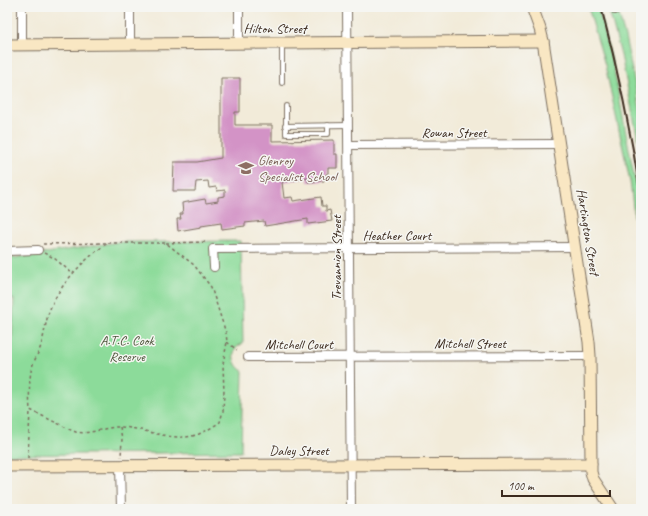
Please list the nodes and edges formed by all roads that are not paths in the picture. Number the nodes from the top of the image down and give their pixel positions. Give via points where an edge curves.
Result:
1 (22, 7) edge
2 (130, 7) edge
3 (239, 7) edge
4 (348, 7) edge
5 (532, 7) edge
6 (613, 7) edge
7 (615, 12) dead end
8 (543, 41) junction
9 (239, 43) junction
10 (282, 43) junction
11 (348, 43) junction
12 (130, 44) junction
13 (7, 45) edge
14 (22, 45) junction
15 (282, 83) dead end
16 (286, 106) dead end
17 (328, 125) junction
18 (349, 125) junction
19 (286, 126) junction
20 (559, 144) junction
21 (349, 145) junction
22 (38, 247) road end
23 (575, 247) junction
24 (349, 248) junction
25 (7, 251) edge
26 (214, 267) dead end
27 (590, 356) junction
28 (248, 357) dead end
29 (350, 357) junction
30 (351, 464) junction
31 (591, 464) junction
32 (120, 465) junction
33 (7, 466) edge
34 (121, 509) edge
35 (351, 509) edge
36 (613, 509) edge

1 - 14 street
2 - 12 street
3 - 9 street
4 - 11 street, Trevannion Street
5 - 8 street, Hartington Street
6 - 7 lane
8 - 11 street, Hilton Street
8 - 20 street, Hartington Street
9 - 10 street, Hilton Street
9 - 12 street, Hilton Street
10 - 11 street, Hilton Street
10 - 15 lane
11 - 18 street, Trevannion Street
12 - 14 street, Hilton Street
13 - 14 street, Hilton Street
16 - 19 lane
17 - 18 lane
17 - 19 lane
17 - 19 lane via 328,134 286,134
18 - 21 street, Trevannion Street
20 - 21 street, Rowan Street
20 - 23 street, Hartington Street
21 - 24 street, Trevannion Street
22 - 25 street
23 - 24 street, Heather Court
23 - 27 street, Hartington Street
24 - 26 street, Heather Court via 213,249
24 - 29 street, Trevannion Street
27 - 29 street, Mitchell Street
27 - 31 street, Hartington Street
28 - 29 street, Mitchell Court
29 - 30 street, Trevannion Street
30 - 31 street, Daley Street
30 - 32 street, Daley Street
30 - 35 street, Trevannion Street
31 - 36 street, Hartington Street via 593,479
32 - 33 street, Daley Street
32 - 34 street

